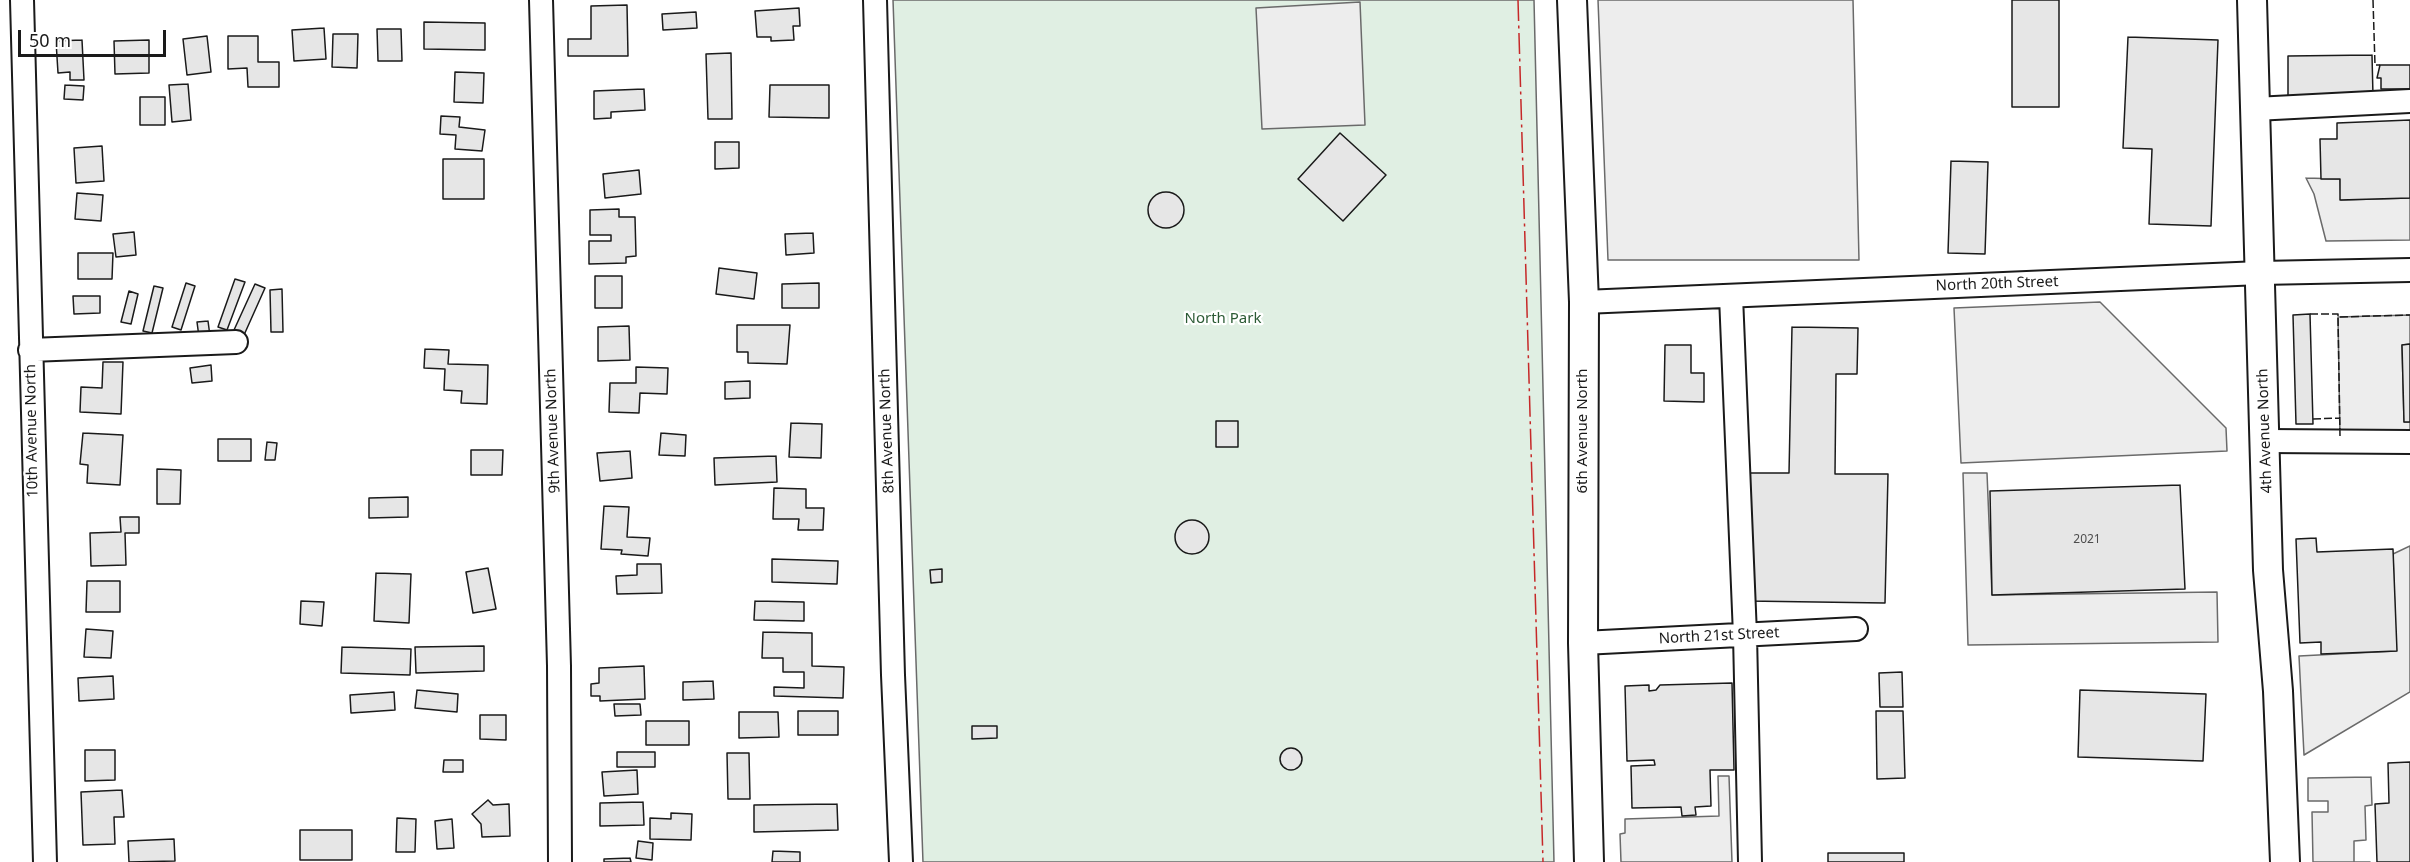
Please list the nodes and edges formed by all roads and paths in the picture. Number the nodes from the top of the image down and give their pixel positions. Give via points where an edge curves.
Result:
1 (22, 0) edge
2 (541, 0) edge
3 (875, 0) edge
4 (1572, 0) edge
5 (2252, 0) edge
6 (2410, 101) edge
7 (2255, 109) junction
8 (2410, 270) edge
9 (2260, 273) junction
10 (1731, 296) junction
11 (1584, 302) junction
12 (236, 342) dead end
13 (30, 350) junction
14 (2266, 441) junction
15 (2410, 442) edge
16 (1856, 629) dead end
17 (1745, 635) junction
18 (1583, 644) junction
19 (45, 862) edge
20 (560, 862) edge
21 (901, 862) edge
22 (1589, 862) edge
23 (1750, 862) edge
24 (2285, 862) edge

1 - 13 street, 10th Avenue North
2 - 20 street, 9th Avenue North via 559,666
3 - 21 street, 8th Avenue North
4 - 11 main road, 6th Avenue North
5 - 7 main road, 4th Avenue North
6 - 7 street
7 - 9 main road, 4th Avenue North
8 - 9 street, North 20th Street
9 - 10 street, North 20th Street
9 - 14 main road, 4th Avenue North
10 - 11 street, North 20th Street
10 - 17 street
11 - 18 main road, 6th Avenue North
12 - 13 street
13 - 19 street, 10th Avenue North
14 - 15 street
14 - 24 main road, 4th Avenue North via 2268,570
16 - 17 street, North 21st Street
17 - 18 street, North 21st Street
17 - 23 street
18 - 22 main road, 6th Avenue North

